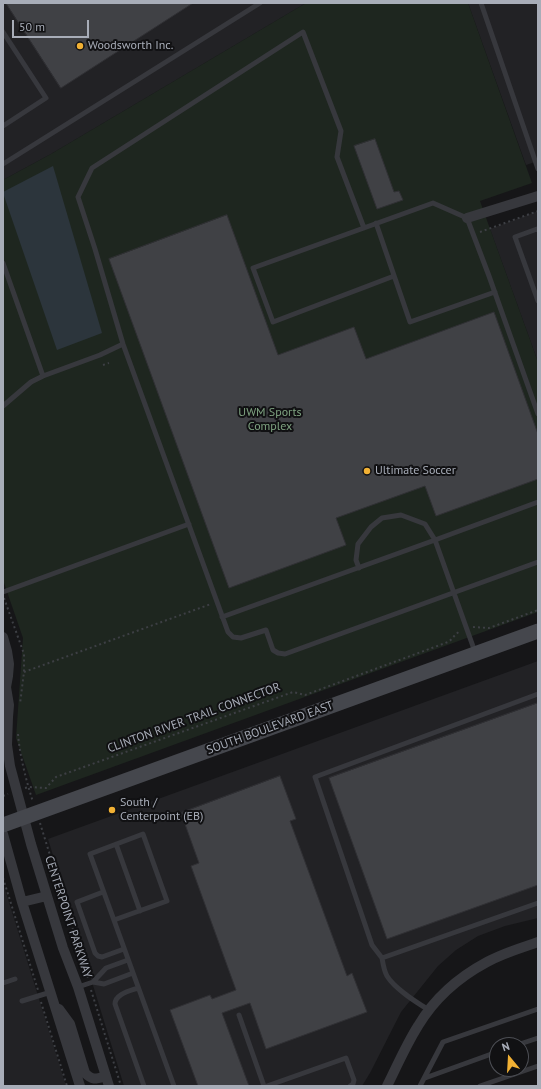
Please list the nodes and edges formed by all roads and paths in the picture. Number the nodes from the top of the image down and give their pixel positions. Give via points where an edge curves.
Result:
1 (260, 3) edge
2 (480, 3) edge
3 (3, 32) edge
4 (3, 126) edge
5 (3, 164) edge
6 (538, 169) edge
7 (538, 196) edge
8 (538, 211) edge
9 (466, 218) junction
10 (376, 223) junction
11 (364, 228) junction
12 (538, 230) edge
13 (474, 234) junction
14 (3, 263) edge
15 (394, 276) junction
16 (495, 292) junction
17 (538, 301) edge
18 (123, 344) junction
19 (109, 363) dead end
20 (103, 365) dead end
21 (43, 376) junction
22 (3, 406) edge
23 (538, 414) edge
24 (538, 502) edge
25 (189, 524) junction
26 (435, 540) junction
27 (538, 562) edge
28 (359, 568) junction
29 (3, 592) edge
30 (455, 592) junction
31 (4, 598) dead end
32 (211, 604) dead end
33 (538, 610) edge
34 (222, 617) junction
35 (473, 627) dead end
36 (538, 630) edge
37 (460, 631) dead end
38 (3, 637) edge
39 (476, 653) junction
40 (24, 672) junction
41 (5, 689) edge
42 (538, 694) edge
43 (19, 708) dead end
44 (18, 730) dead end
45 (6, 756) edge
46 (29, 787) junction
47 (24, 789) dead end
48 (31, 796) dead end
49 (24, 818) junction
50 (3, 825) edge
51 (42, 828) dead end
52 (3, 834) edge
53 (45, 839) junction
54 (40, 841) dead end
55 (116, 844) junction
56 (3, 878) edge
57 (103, 892) junction
58 (47, 896) junction
59 (22, 902) junction
60 (538, 903) edge
61 (140, 911) junction
62 (114, 920) junction
63 (538, 942) edge
64 (124, 949) junction
65 (382, 958) junction
66 (128, 960) junction
67 (85, 970) dead end
68 (133, 973) junction
69 (15, 979) dead end
70 (93, 982) junction
71 (3, 983) edge
72 (78, 987) junction
73 (138, 988) junction
74 (37, 989) dead end
75 (93, 995) dead end
76 (52, 996) junction
77 (22, 1001) dead end
78 (41, 1002) dead end
79 (538, 1009) edge
80 (429, 1010) junction
81 (239, 1015) dead end
82 (489, 1055) edge
83 (538, 1066) edge
84 (106, 1076) junction
85 (425, 1078) junction
86 (68, 1086) edge
87 (80, 1086) edge
88 (109, 1086) edge
89 (122, 1086) edge
90 (144, 1086) edge
91 (174, 1086) edge
92 (266, 1086) edge
93 (350, 1086) edge
94 (387, 1086) edge
95 (420, 1086) edge
96 (480, 1086) edge

1 - 5 lane
2 - 6 lane
3 - 4 lane via 46,98
7 - 9 street
8 - 13 path
9 - 10 lane via 433,203
9 - 13 lane
10 - 11 lane
10 - 15 lane
11 - 15 lane via 253,268 272,322
11 - 18 lane via 337,157 340,131 303,32 92,168 78,197
12 - 17 lane via 515,237
13 - 16 lane
14 - 21 lane
15 - 16 lane via 410,322
16 - 23 lane
18 - 21 lane
18 - 25 lane
19 - 20 path
21 - 22 lane
24 - 26 lane
25 - 29 lane
25 - 34 lane
26 - 28 lane
26 - 28 lane via 425,524 401,515 382,518 358,544 356,560
26 - 30 lane
27 - 30 lane
28 - 34 lane
30 - 34 lane via 285,654 278,654 274,650 266,630 241,638 233,637
30 - 39 lane
31 - 40 path via 24,654
32 - 40 path
33 - 35 path via 488,628
36 - 39 street, SOUTH BOULEVARD EAST
37 - 46 path, CLINTON RIVER TRAIL CONNECTOR via 448,642 305,695 293,692 56,778 46,788
38 - 41 street, CENTERPOINT PARKWAY via 9,664
39 - 49 street, SOUTH BOULEVARD EAST
40 - 43 path
41 - 45 street, CENTERPOINT PARKWAY via 9,706
42 - 65 lane via 315,777 372,945
44 - 46 path
45 - 49 street, CENTERPOINT PARKWAY
46 - 47 path, CLINTON RIVER TRAIL CONNECTOR
46 - 48 path
49 - 50 street, SOUTH BOULEVARD EAST
49 - 58 street, CENTERPOINT PARKWAY
51 - 53 path
52 - 59 street
53 - 54 path
53 - 67 path
55 - 57 lane via 90,854
55 - 61 lane
55 - 61 lane via 143,834 167,901
56 - 74 path
57 - 62 lane
57 - 64 lane via 77,902 95,953 102,957
58 - 59 street
58 - 72 street, CENTERPOINT PARKWAY
59 - 76 street
60 - 65 lane
61 - 62 lane
62 - 64 lane
63 - 80 street via 486,962 455,983
64 - 66 lane
65 - 80 lane via 386,976 393,984
66 - 68 lane
66 - 70 lane via 106,968
68 - 70 lane via 104,984
68 - 73 lane
69 - 71 lane
70 - 72 lane
72 - 84 street, CENTERPOINT PARKWAY
73 - 90 lane via 117,996 115,1004
73 - 91 lane
75 - 89 path
76 - 77 lane
76 - 84 street via 70,1024 85,1073 90,1078
76 - 87 street
78 - 86 path
79 - 85 lane via 443,1042
80 - 94 street via 411,1038
81 - 92 lane
82 - 85 lane
83 - 96 lane
84 - 88 street, CENTERPOINT PARKWAY
85 - 95 lane
92 - 93 lane via 346,1058 354,1080

